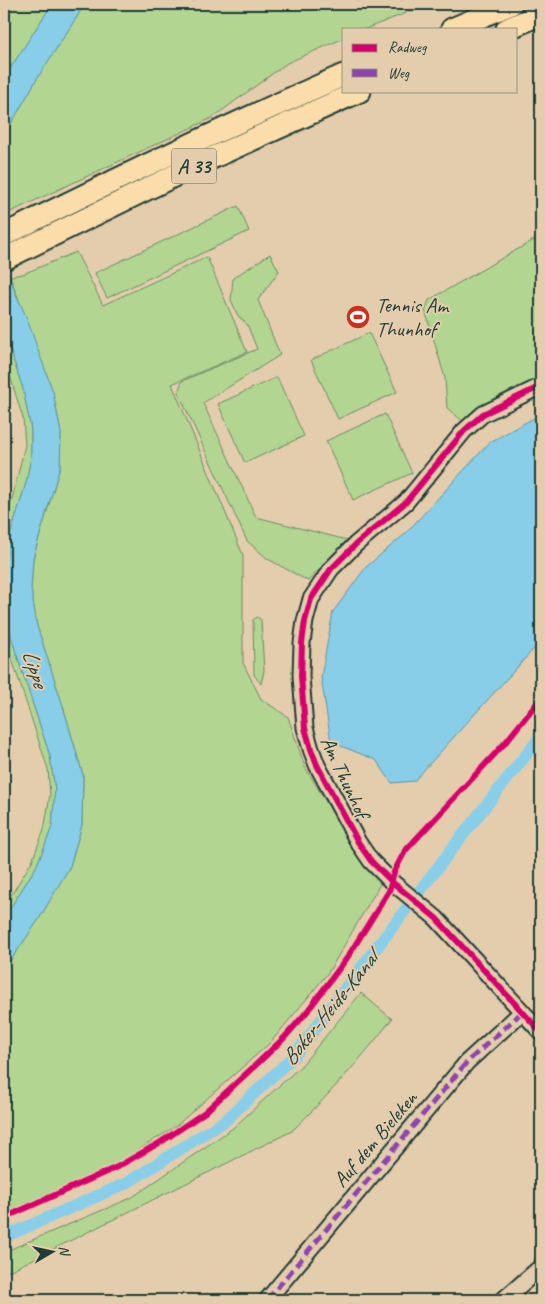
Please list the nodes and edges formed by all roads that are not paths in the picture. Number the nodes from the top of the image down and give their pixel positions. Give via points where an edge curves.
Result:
1 (511, 4) edge
2 (541, 14) edge
3 (454, 28) edge
4 (508, 28) edge
5 (342, 76) edge
6 (358, 92) edge
7 (4, 236) edge
8 (4, 259) edge
9 (541, 386) edge
10 (522, 1012) junction
11 (541, 1032) edge
12 (541, 1267) edge
13 (267, 1300) edge
14 (503, 1300) edge

1 - 3 highway
2 - 4 highway
5 - 7 highway, A 33
6 - 8 highway, A 33 via 194,166
9 - 10 street, Am Thunhof via 483,414 464,431 406,502 331,569 311,599 304,628 301,676 305,728 317,765 358,842 371,861 432,914
10 - 11 street, Am Thunhof
10 - 13 street, Auf dem Bieleken via 467,1062
12 - 14 street

